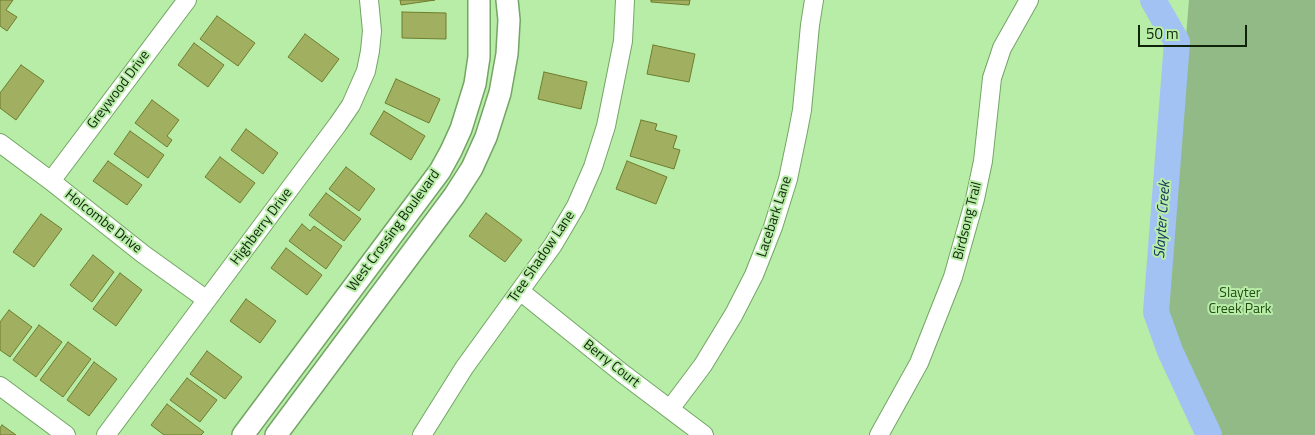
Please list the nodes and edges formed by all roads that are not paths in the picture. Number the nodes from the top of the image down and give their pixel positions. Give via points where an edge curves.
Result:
1 (187, 0) edge
2 (369, 0) edge
3 (479, 0) edge
4 (507, 0) edge
5 (625, 0) edge
6 (814, 0) edge
7 (1030, 0) edge
8 (0, 143) edge
9 (51, 181) junction
10 (520, 291) junction
11 (207, 300) junction
12 (0, 386) edge
13 (670, 409) junction
14 (66, 435) edge
15 (106, 435) edge
16 (243, 435) edge
17 (276, 435) edge
18 (422, 435) edge
19 (704, 435) edge
20 (879, 435) edge

1 - 9 street, Greywood Drive
2 - 11 street, Highberry Drive via 370,50 366,71 351,104
3 - 16 street, West Crossing Boulevard via 475,84 451,151 440,171
4 - 17 street, West Crossing Boulevard via 507,54 500,93 472,168
5 - 10 street, Tree Shadow Lane via 620,60 606,126 593,167 564,228
6 - 13 street, Lacebark Lane via 802,110 788,179 773,227 734,314 703,365
7 - 20 street, Birdsong Trail via 1006,41 992,78 979,179 950,285 918,363
8 - 9 street, Holcombe Drive
9 - 11 street, Holcombe Drive
10 - 13 street, Berry Court
10 - 18 street, Tree Shadow Lane via 464,368
11 - 15 street, Highberry Drive
12 - 14 street
13 - 19 street, Berry Court

